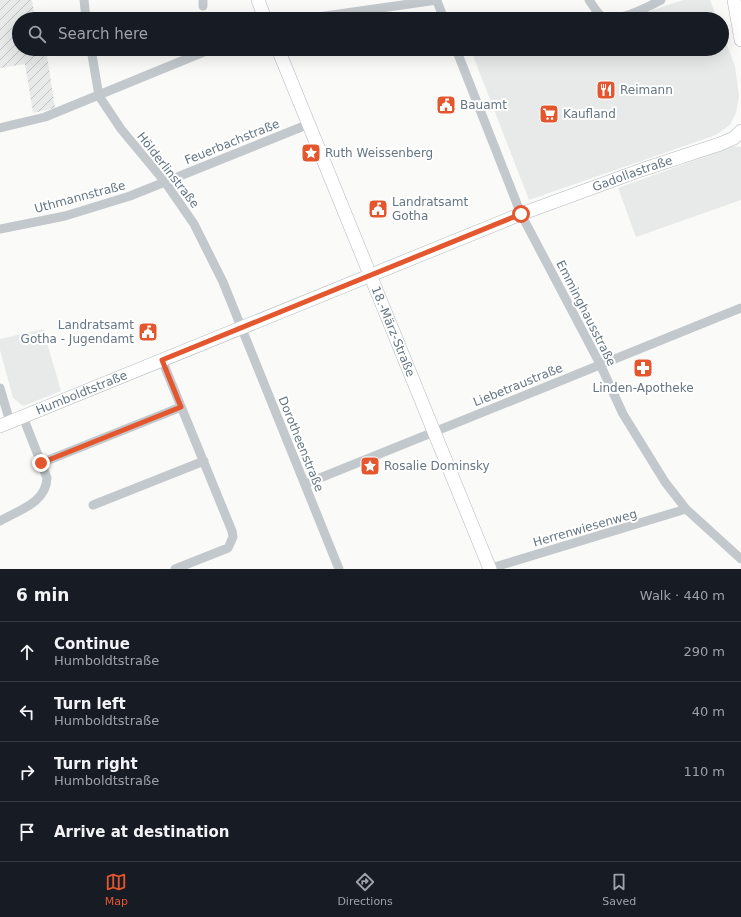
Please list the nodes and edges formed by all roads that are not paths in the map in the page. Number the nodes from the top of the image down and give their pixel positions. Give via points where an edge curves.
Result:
1 (84, 0) edge
2 (258, 0) edge
3 (358, 0) edge
4 (437, 0) edge
5 (589, 0) edge
6 (661, 0) edge
7 (734, 0) edge
8 (403, 2) edge
9 (360, 10) junction
10 (85, 12) edge
11 (262, 12) edge
12 (348, 12) edge
13 (441, 12) edge
14 (598, 12) edge
15 (635, 12) edge
16 (741, 38) edge
17 (92, 56) edge
18 (193, 56) edge
19 (281, 56) edge
20 (459, 56) edge
21 (99, 96) junction
22 (309, 124) junction
23 (0, 128) edge
24 (741, 131) edge
25 (165, 182) junction
26 (521, 214) junction
27 (0, 229) edge
28 (370, 275) junction
29 (741, 308) edge
30 (240, 327) junction
31 (162, 360) junction
32 (600, 364) junction
33 (0, 388) edge
34 (181, 407) junction
35 (22, 416) junction
36 (5, 424) edge
37 (434, 433) junction
38 (204, 461) junction
39 (41, 463) junction
40 (305, 484) junction
41 (93, 505) dead end
42 (686, 510) junction
43 (0, 520) edge
44 (741, 559) edge
45 (175, 569) edge
46 (339, 569) edge
47 (490, 569) edge

1 - 10 street
2 - 11 main road
3 - 9 street
4 - 8 street
4 - 13 street
5 - 14 street
6 - 15 street
7 - 16 main road
8 - 9 street
9 - 12 street
17 - 21 street
18 - 21 street
19 - 22 main road, 18.-März-Straße
20 - 26 street, Emminghausstraße
21 - 23 street via 46,117
21 - 25 street, Hölderlinstraße via 121,129
22 - 25 street, Feuerbachstraße
22 - 28 main road, 18.-März-Straße
24 - 26 main road, Gadollastraße via 734,138 720,144
25 - 27 street, Uthmannstraße via 65,216
25 - 30 street, Hölderlinstraße via 194,224 224,282
26 - 28 main road, Humboldtstraße
26 - 32 street, Emminghausstraße
28 - 30 main road, Humboldtstraße
28 - 37 main road, 18.-März-Straße
29 - 32 street, Liebetraustraße
30 - 31 main road, Humboldtstraße
30 - 40 street, Dorotheenstraße
31 - 34 street
31 - 35 main road, Humboldtstraße
32 - 37 street, Liebetraustraße
32 - 42 street, Emminghausstraße via 623,414 665,482
33 - 36 street
34 - 38 street
34 - 39 street
35 - 36 main road, Humboldtstraße
35 - 39 street
37 - 40 street, Liebetraustraße
37 - 47 main road, 18.-März-Straße
38 - 41 street
38 - 45 street via 233,538 228,548
39 - 43 street via 47,478 42,495 35,502
40 - 46 street, Dorotheenstraße
42 - 44 street, Emminghausstraße
42 - 47 street, Herrenwiesenweg

